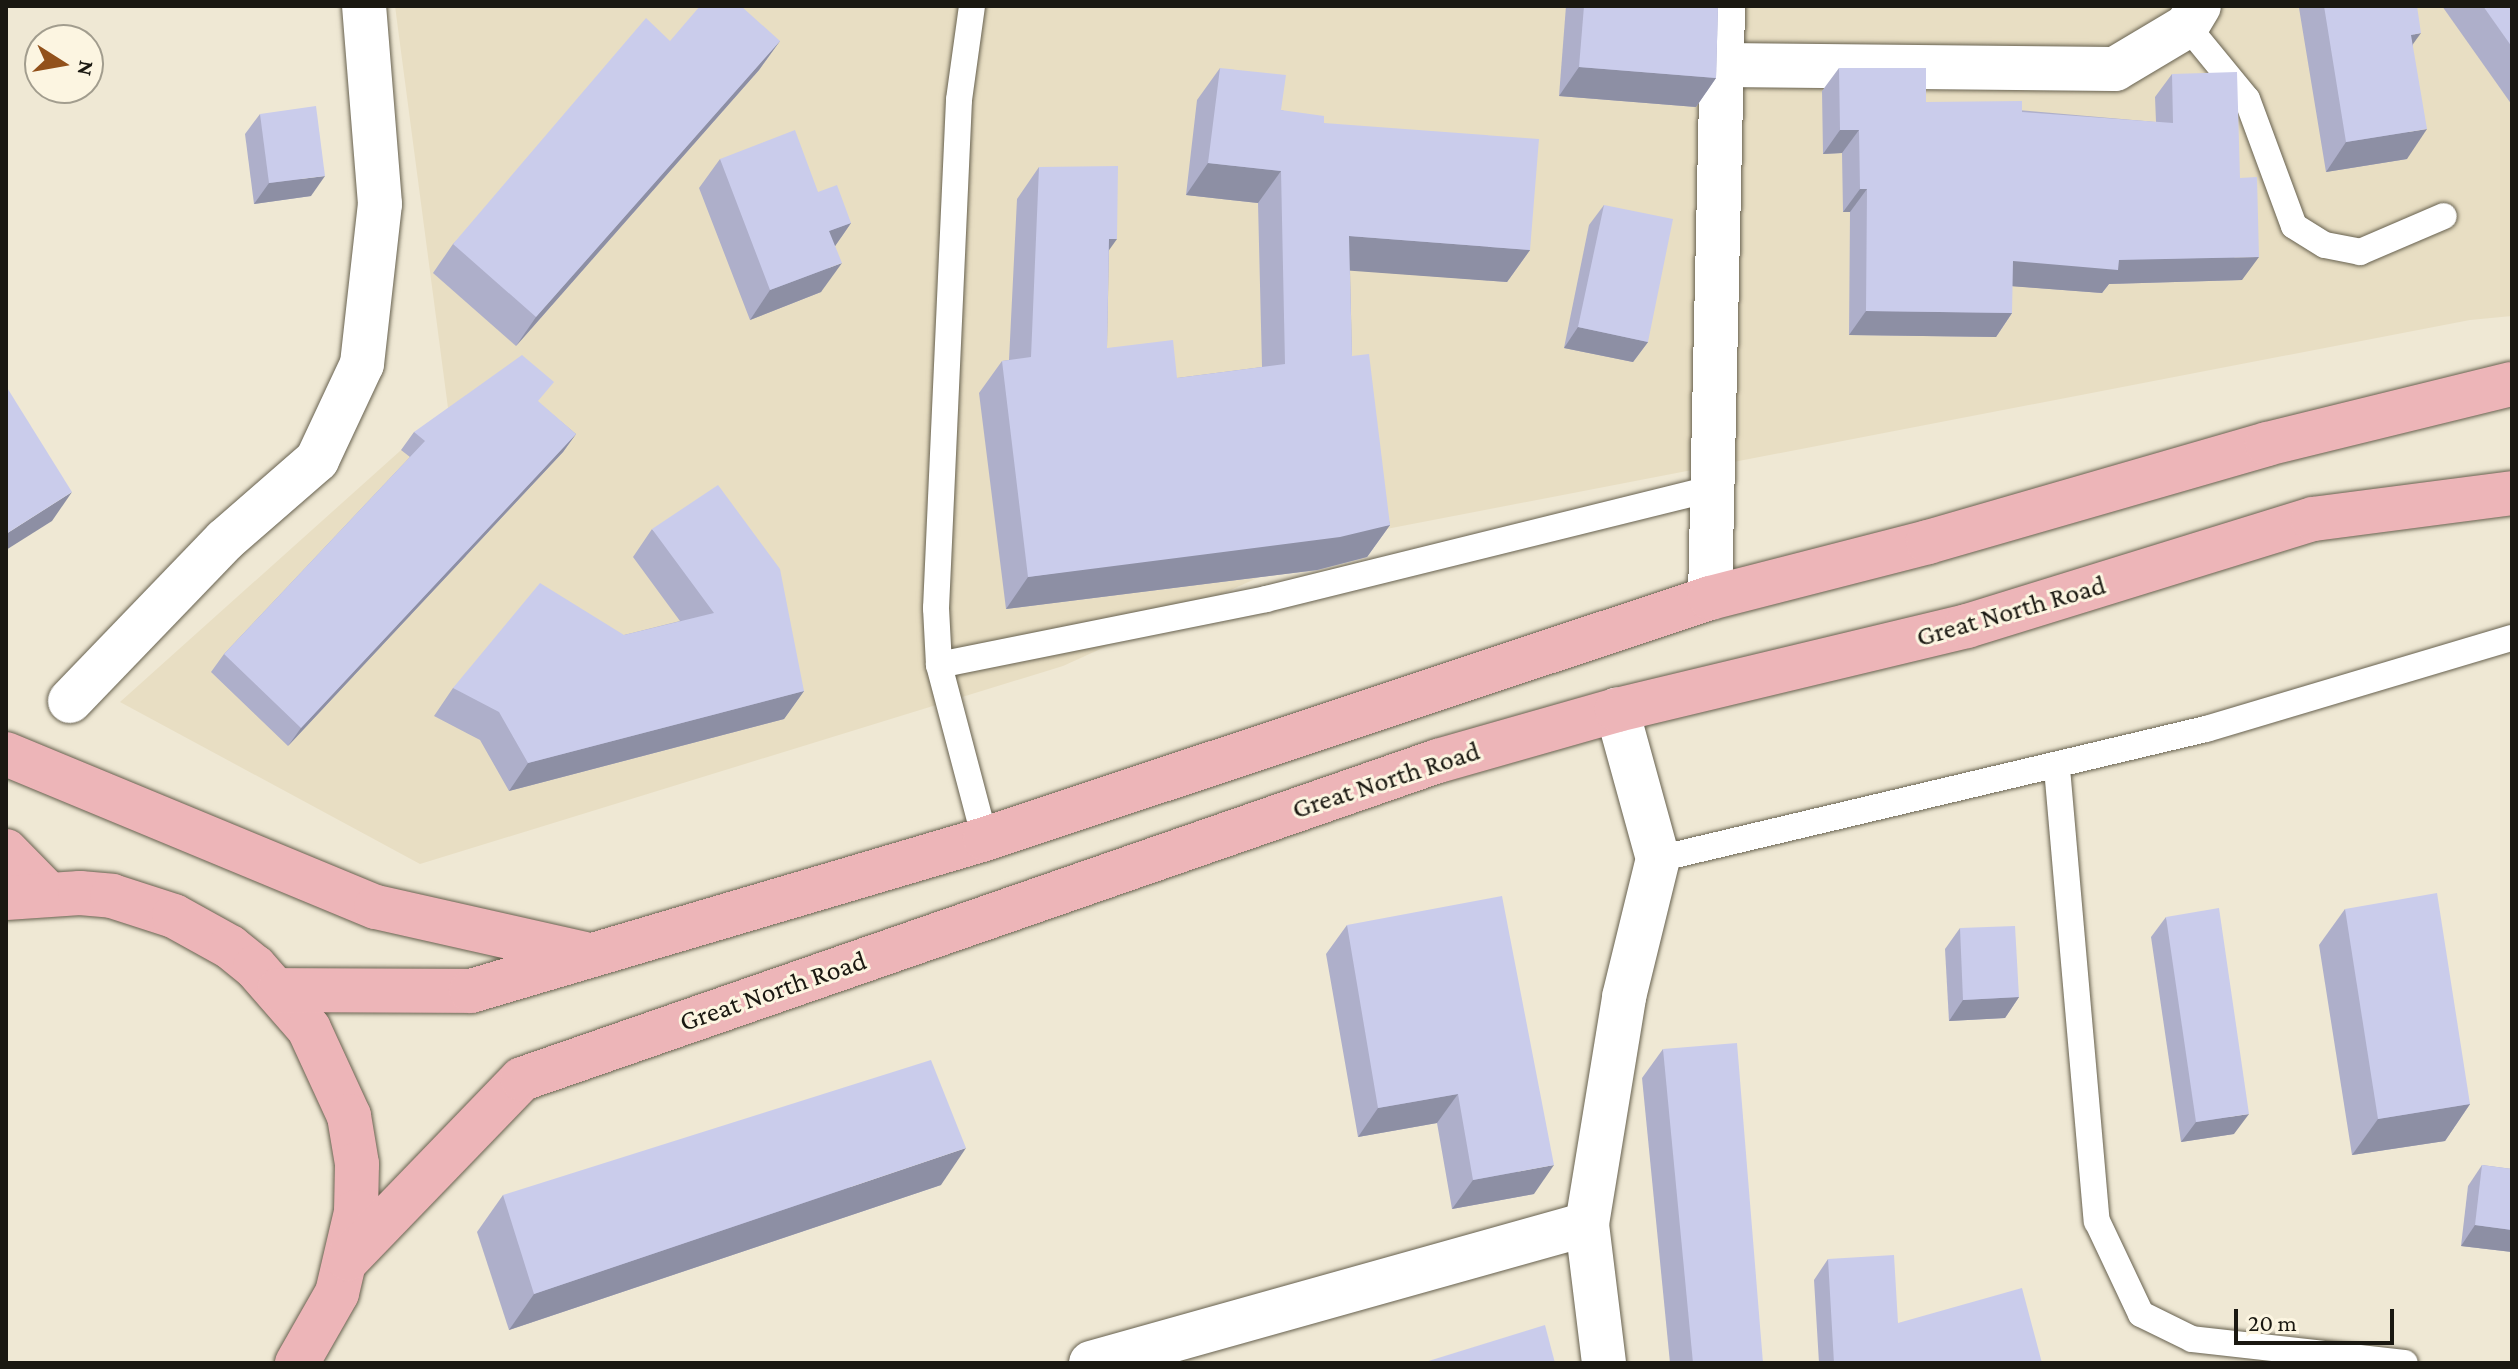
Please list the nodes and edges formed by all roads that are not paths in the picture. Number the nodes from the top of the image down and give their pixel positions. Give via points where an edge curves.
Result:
1 (364, 6) edge
2 (972, 6) edge
3 (1723, 6) edge
4 (2193, 16) edge
5 (1722, 65) junction
6 (2444, 216) dead end
7 (2512, 384) edge
8 (1713, 488) junction
9 (2512, 493) edge
10 (1710, 598) junction
11 (2512, 638) edge
12 (939, 665) junction
13 (70, 701) dead end
14 (1617, 710) junction
15 (6, 754) edge
16 (2057, 768) junction
17 (985, 839) junction
18 (6, 851) edge
19 (1658, 859) junction
20 (27, 895) edge
21 (587, 955) junction
22 (279, 990) junction
23 (1587, 1224) junction
24 (348, 1259) junction
25 (297, 1363) edge
26 (1091, 1363) edge
27 (1604, 1363) edge
28 (2405, 1363) edge

1 - 13 street via 380,204 362,364 317,460 225,540
2 - 12 lane via 958,116 936,608
3 - 5 street
4 - 5 street via 2115,69
4 - 6 lane via 2247,99 2294,226 2325,245 2360,252
5 - 8 street
7 - 10 main road via 2267,444 1928,542
8 - 10 street
8 - 12 lane via 1266,599
9 - 14 main road, Great North Road via 2313,519 1967,626
10 - 17 main road
11 - 16 lane
12 - 17 lane
14 - 19 street
14 - 24 main road, Great North Road via 1423,766 522,1079
15 - 21 main road via 376,907
16 - 19 lane
16 - 28 lane via 2097,1221 2141,1314 2192,1339
17 - 21 main road
18 - 20 main road
19 - 23 street via 1624,997
20 - 22 main road via 112,896 174,916 230,947
21 - 22 main road via 471,991
22 - 24 main road via 320,1050 349,1116 357,1176
23 - 26 street
23 - 27 street
24 - 25 main road via 321,1326

